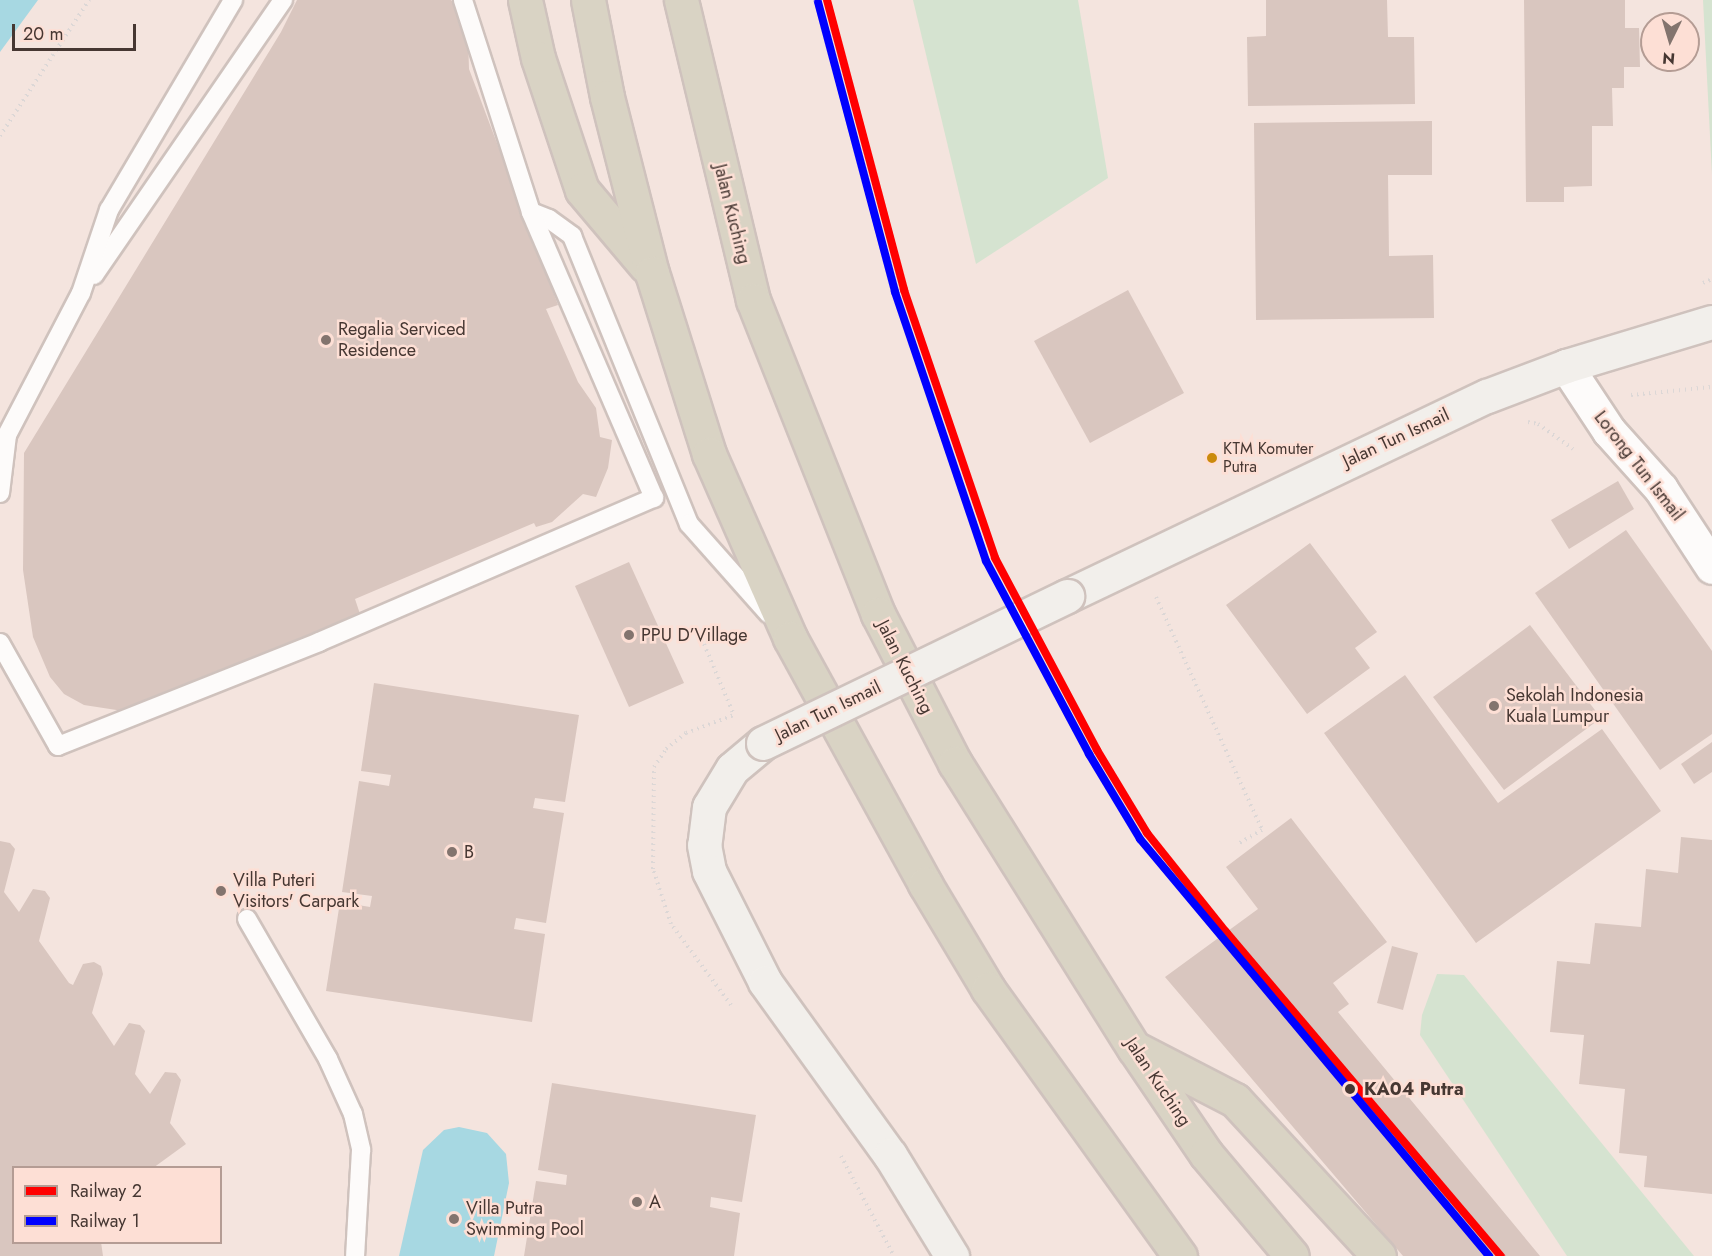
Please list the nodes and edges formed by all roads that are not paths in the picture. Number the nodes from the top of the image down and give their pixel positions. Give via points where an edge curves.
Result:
1 (233, 0) edge
2 (283, 0) edge
3 (463, 0) edge
4 (525, 0) edge
5 (588, 0) edge
6 (681, 0) edge
7 (531, 212) junction
8 (652, 273) junction
9 (81, 293) junction
10 (1712, 322) edge
11 (1566, 366) junction
12 (0, 493) edge
13 (1712, 567) edge
14 (790, 638) junction
15 (0, 643) edge
16 (247, 919) dead end
17 (1134, 1048) junction
18 (355, 1256) edge
19 (952, 1256) edge
20 (1180, 1256) edge
21 (1292, 1256) edge
22 (1379, 1256) edge

1 - 9 lane via 109,210
2 - 9 lane
3 - 7 lane
4 - 8 highway via 538,58 582,190
5 - 8 highway via 607,97
6 - 17 highway, Jalan Kuching via 753,300 878,614 955,764
7 - 14 lane via 549,219 572,236 689,524
7 - 15 lane via 654,498 319,642 58,746
8 - 14 highway via 709,454
9 - 12 lane via 7,435
10 - 11 street, Jalan Tun Ismail
11 - 13 street, Lorong Tun Ismail via 1609,431 1661,489
11 - 19 street, Jalan Tun Ismail, bridge via 1444,415 1139,559 763,742 732,769 709,807 704,845 709,871 765,982 890,1155
14 - 20 highway via 925,884 988,989
16 - 18 lane via 328,1059 353,1113 361,1150
17 - 21 highway, Jalan Kuching via 1206,1154
17 - 22 highway via 1235,1100

